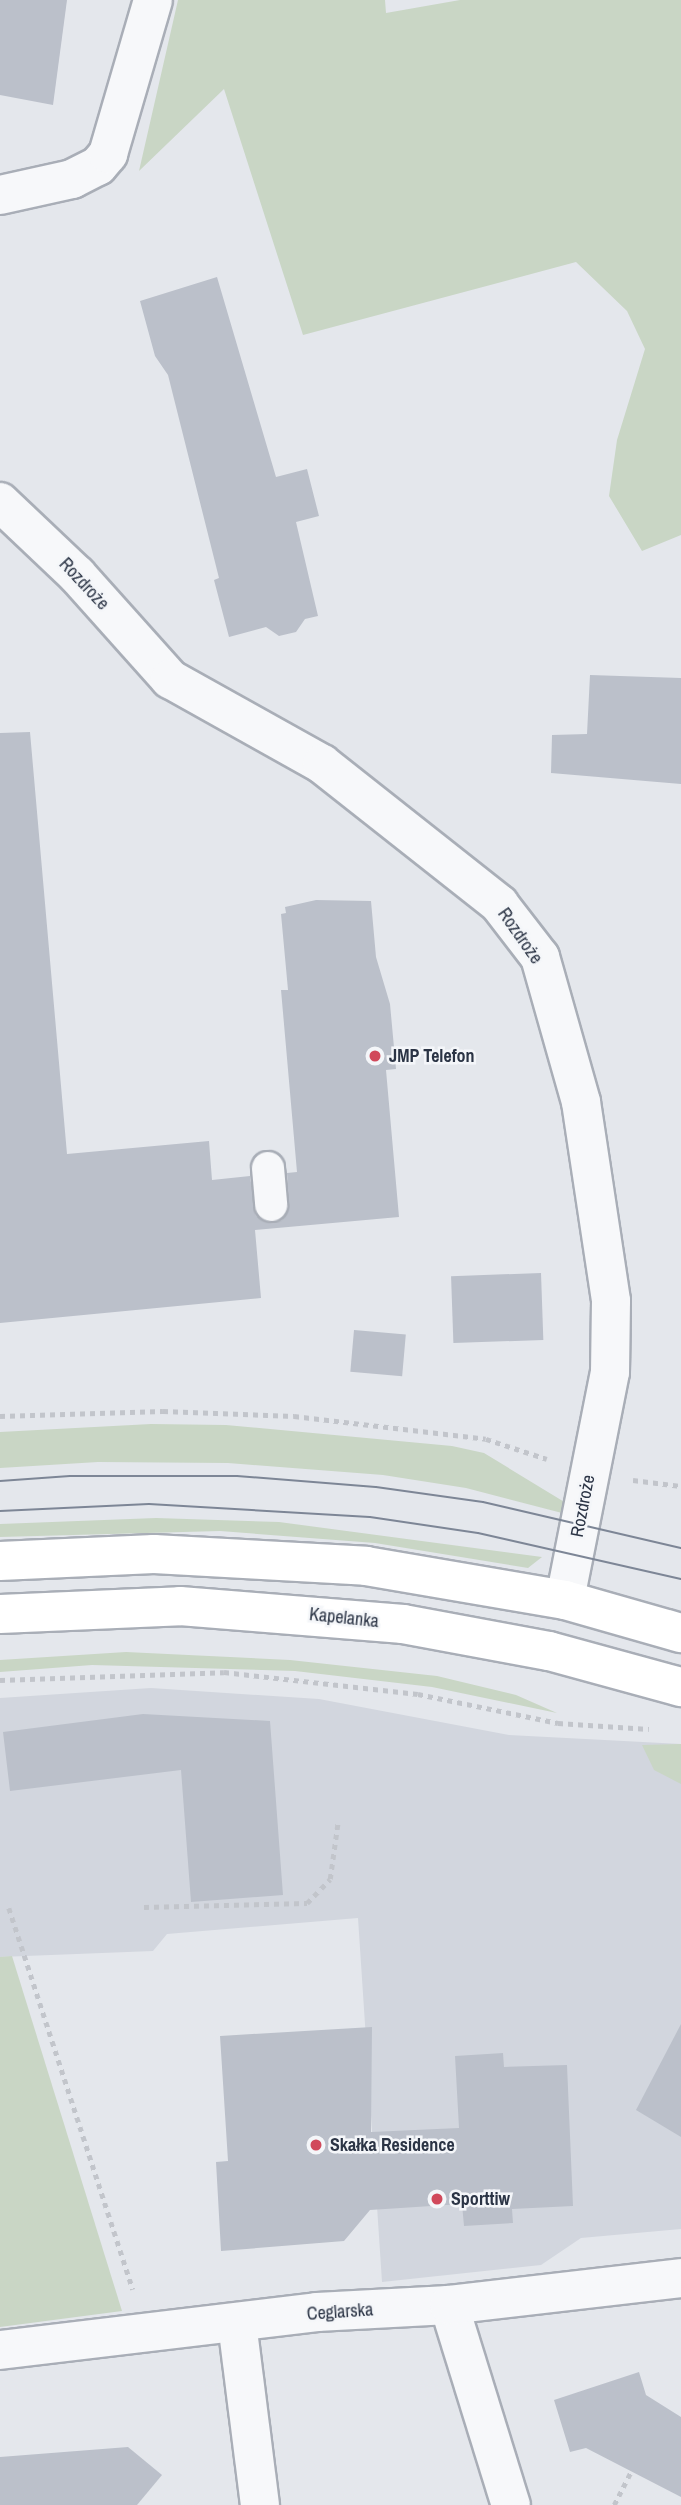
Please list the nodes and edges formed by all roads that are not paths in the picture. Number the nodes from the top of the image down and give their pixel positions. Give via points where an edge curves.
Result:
1 (153, 0) edge
2 (0, 195) edge
3 (0, 502) edge
4 (268, 1168) dead end
5 (271, 1205) dead end
6 (0, 1561) edge
7 (565, 1600) junction
8 (0, 1615) edge
9 (681, 1633) edge
10 (681, 1687) edge
11 (681, 2278) edge
12 (449, 2305) junction
13 (237, 2323) junction
14 (0, 2350) edge
15 (260, 2505) edge
16 (511, 2505) edge

1 - 2 street via 129,95 103,160 72,179
3 - 7 street, Rozdroże via 77,575 170,679 322,764 499,904 540,957 581,1102 611,1301 610,1372
4 - 5 lane
6 - 7 main road via 154,1554 290,1560 442,1576
7 - 9 main road
8 - 10 main road, Kapelanka via 180,1606 390,1622 487,1637
11 - 12 street, Ceglarska
12 - 13 street, Ceglarska via 317,2312
12 - 16 street
13 - 14 street, Ceglarska
13 - 15 street

